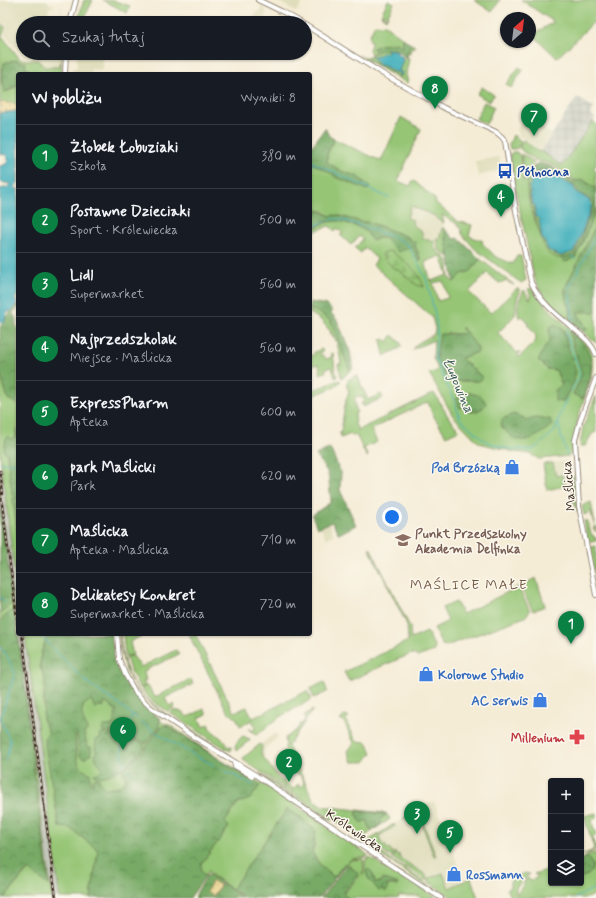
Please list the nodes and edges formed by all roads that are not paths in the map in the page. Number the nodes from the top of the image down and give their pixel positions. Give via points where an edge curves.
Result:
1 (76, 0) edge
2 (258, 0) edge
3 (72, 16) edge
4 (290, 16) edge
5 (312, 29) edge
6 (66, 60) edge
7 (66, 72) edge
8 (596, 354) edge
9 (596, 378) edge
10 (596, 595) edge
11 (117, 636) edge
12 (441, 898) edge

1 - 3 street
2 - 4 street
5 - 8 street via 383,74 502,137 505,141 514,204 531,282 542,300 590,343
6 - 7 street
9 - 10 street, Maślicka via 575,440 579,506
11 - 12 street, Królewiecka via 122,667 132,687 140,698 158,713

